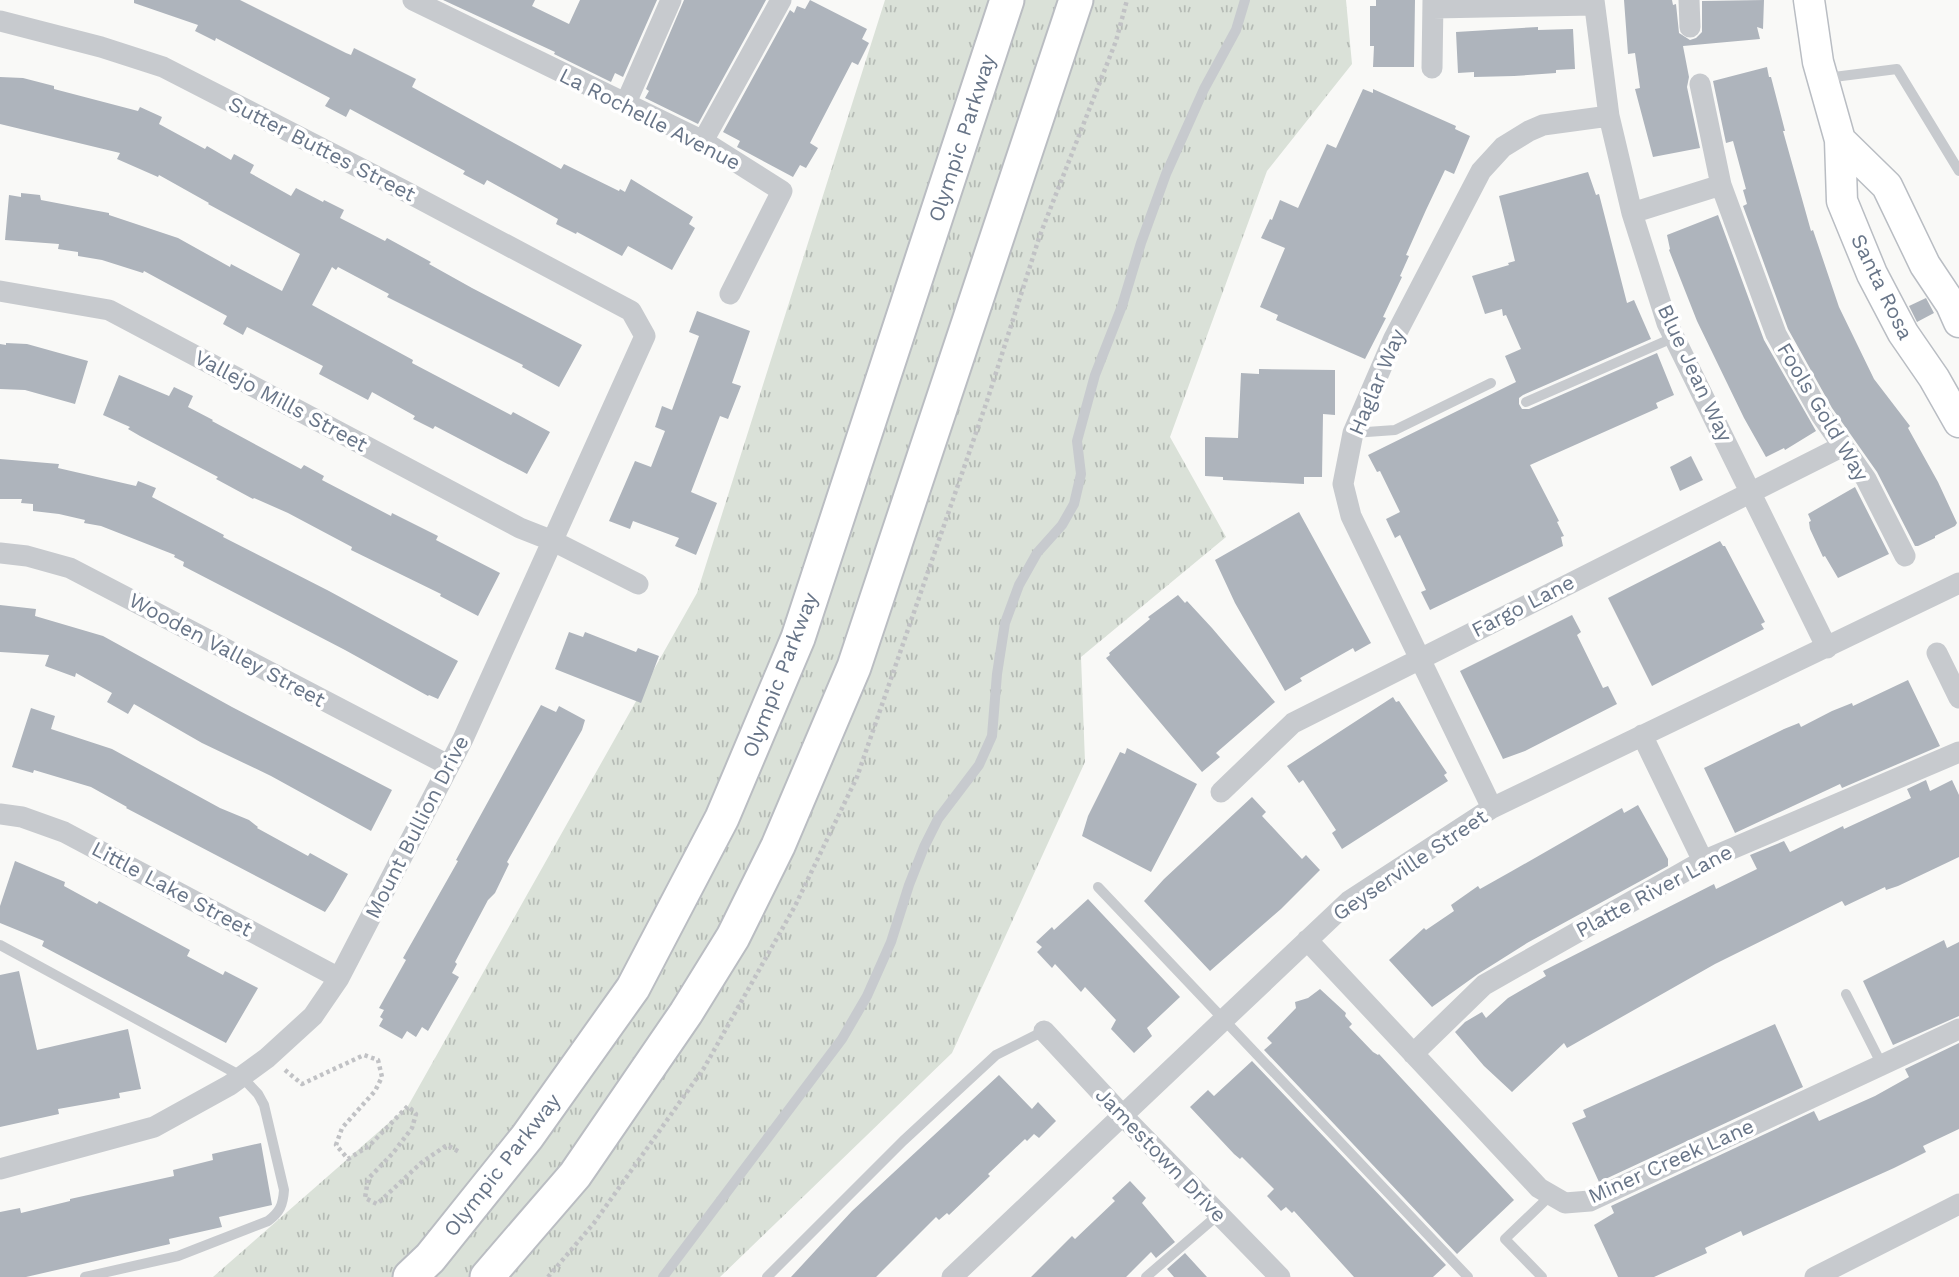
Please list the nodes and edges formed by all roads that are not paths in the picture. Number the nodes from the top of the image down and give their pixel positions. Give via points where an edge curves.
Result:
1 (671, 0) edge
2 (781, 0) edge
3 (1007, 0) edge
4 (1076, 0) edge
5 (1245, 0) edge
6 (1689, 0) edge
7 (1810, 0) edge
8 (427, 3) edge
9 (1594, 3) edge
10 (1433, 4) edge
11 (0, 21) edge
12 (1690, 27) dead end
13 (1432, 68) dead end
14 (1823, 79) junction
15 (1700, 84) dead end
16 (625, 105) junction
17 (1609, 116) junction
18 (1840, 140) junction
19 (703, 141) junction
20 (1954, 153) edge
21 (1959, 171) edge
22 (1721, 185) junction
23 (1632, 213) junction
24 (0, 291) edge
25 (730, 294) dead end
26 (631, 311) joint
27 (1959, 322) edge
28 (1675, 337) junction
29 (1491, 383) dead end
30 (1526, 402) dead end
31 (1959, 422) edge
32 (1353, 433) junction
33 (1843, 446) junction
34 (1752, 492) junction
35 (553, 541) junction
36 (0, 553) edge
37 (1905, 556) dead end
38 (1959, 583) edge
39 (638, 584) dead end
40 (1827, 648) junction
41 (1937, 653) dead end
42 (1420, 658) junction
43 (1959, 698) edge
44 (1642, 735) junction
45 (1959, 752) edge
46 (448, 765) junction
47 (1221, 792) dead end
48 (1492, 808) junction
49 (0, 814) edge
50 (1703, 861) junction
51 (1098, 887) dead end
52 (1307, 940) junction
53 (0, 945) edge
54 (340, 978) junction
55 (1846, 995) dead end
56 (1223, 1019) junction
57 (1959, 1029) edge
58 (1044, 1031) joint
59 (1413, 1054) junction
60 (1882, 1065) junction
61 (240, 1076) junction
62 (1123, 1116) junction
63 (0, 1169) edge
64 (1551, 1195) junction
65 (1959, 1204) edge
66 (1218, 1215) junction
67 (85, 1277) edge
68 (410, 1277) edge
69 (486, 1277) edge
70 (663, 1277) edge
71 (767, 1277) edge
72 (952, 1277) edge
73 (1146, 1277) edge
74 (1280, 1277) edge
75 (1468, 1277) edge
76 (1542, 1277) edge
77 (1815, 1277) edge

1 - 16 street
2 - 19 street
3 - 68 main road, Olympic Parkway via 798,638 722,818 633,988 527,1137
4 - 69 main road via 854,667 778,846 733,937 687,1013 575,1175
5 - 70 lane via 1236,30 1166,174 1095,375 1077,441 1080,474 1074,504 1037,553 1005,623 992,736 979,765 938,819 924,847 891,942 842,1039
6 - 12 street
7 - 14 street, Santa Rosa
8 - 16 street, La Rochelle Avenue
9 - 10 street
9 - 17 street, Blue Jean Way
10 - 13 street
11 - 26 street, Sutter Buttes Street via 163,67
14 - 18 street, Santa Rosa
14 - 20 lane via 1897,69
15 - 22 street, Fools Gold Way
16 - 19 street, La Rochelle Avenue
17 - 23 street, Blue Jean Way
17 - 32 street, Haglar Way via 1543,125 1516,137 1491,158 1394,338
18 - 27 street via 1887,186
18 - 31 street, Santa Rosa via 1842,201 1872,274 1903,334
19 - 25 street, La Rochelle Avenue via 782,191
20 - 21 lane
22 - 23 street
22 - 33 street, Fools Gold Way via 1776,334
23 - 28 street, Blue Jean Way
24 - 35 street, Vallejo Mills Street via 109,310 520,528
26 - 35 street, Mount Bullion Drive via 645,336
28 - 30 lane
28 - 34 street, Blue Jean Way
29 - 32 lane via 1395,430
32 - 42 street, Haglar Way via 1343,484 1352,516
33 - 34 street, Fargo Lane
33 - 37 street, Fools Gold Way
34 - 40 street, Blue Jean Way
34 - 42 street, Fargo Lane
35 - 39 street, Vallejo Mills Street
35 - 46 street, Mount Bullion Drive
36 - 46 street, Wooden Valley Street via 70,568
38 - 40 street, Geyserville Street
40 - 44 street, Geyserville Street
41 - 43 street
42 - 47 street, Fargo Lane via 1293,723
42 - 48 street, Haglar Way
44 - 48 street, Geyserville Street
44 - 50 street
45 - 50 street, Platte River Lane
46 - 54 street, Mount Bullion Drive
48 - 52 street, Geyserville Street via 1349,901
49 - 54 street, Little Lake Street via 64,832
50 - 59 street, Platte River Lane via 1484,985
51 - 56 lane
52 - 56 street, Geyserville Street
52 - 59 street, Miner Creek Lane
53 - 61 lane
54 - 61 street, Mount Bullion Drive via 313,1016
55 - 60 lane
56 - 62 street, Geyserville Street
56 - 75 lane
57 - 60 street, Miner Creek Lane
58 - 62 street, Jamestown Drive
58 - 71 lane via 996,1055
59 - 64 street, Miner Creek Lane via 1539,1188
60 - 64 street, Miner Creek Lane via 1590,1201 1564,1203
61 - 63 street, Mount Bullion Drive via 154,1127
61 - 67 lane via 264,1105 284,1190 281,1209 268,1221 178,1256
62 - 66 street, Jamestown Drive
62 - 72 street, Geyserville Street
64 - 76 lane via 1505,1239
65 - 77 street
66 - 73 lane
66 - 74 street, Jamestown Drive

